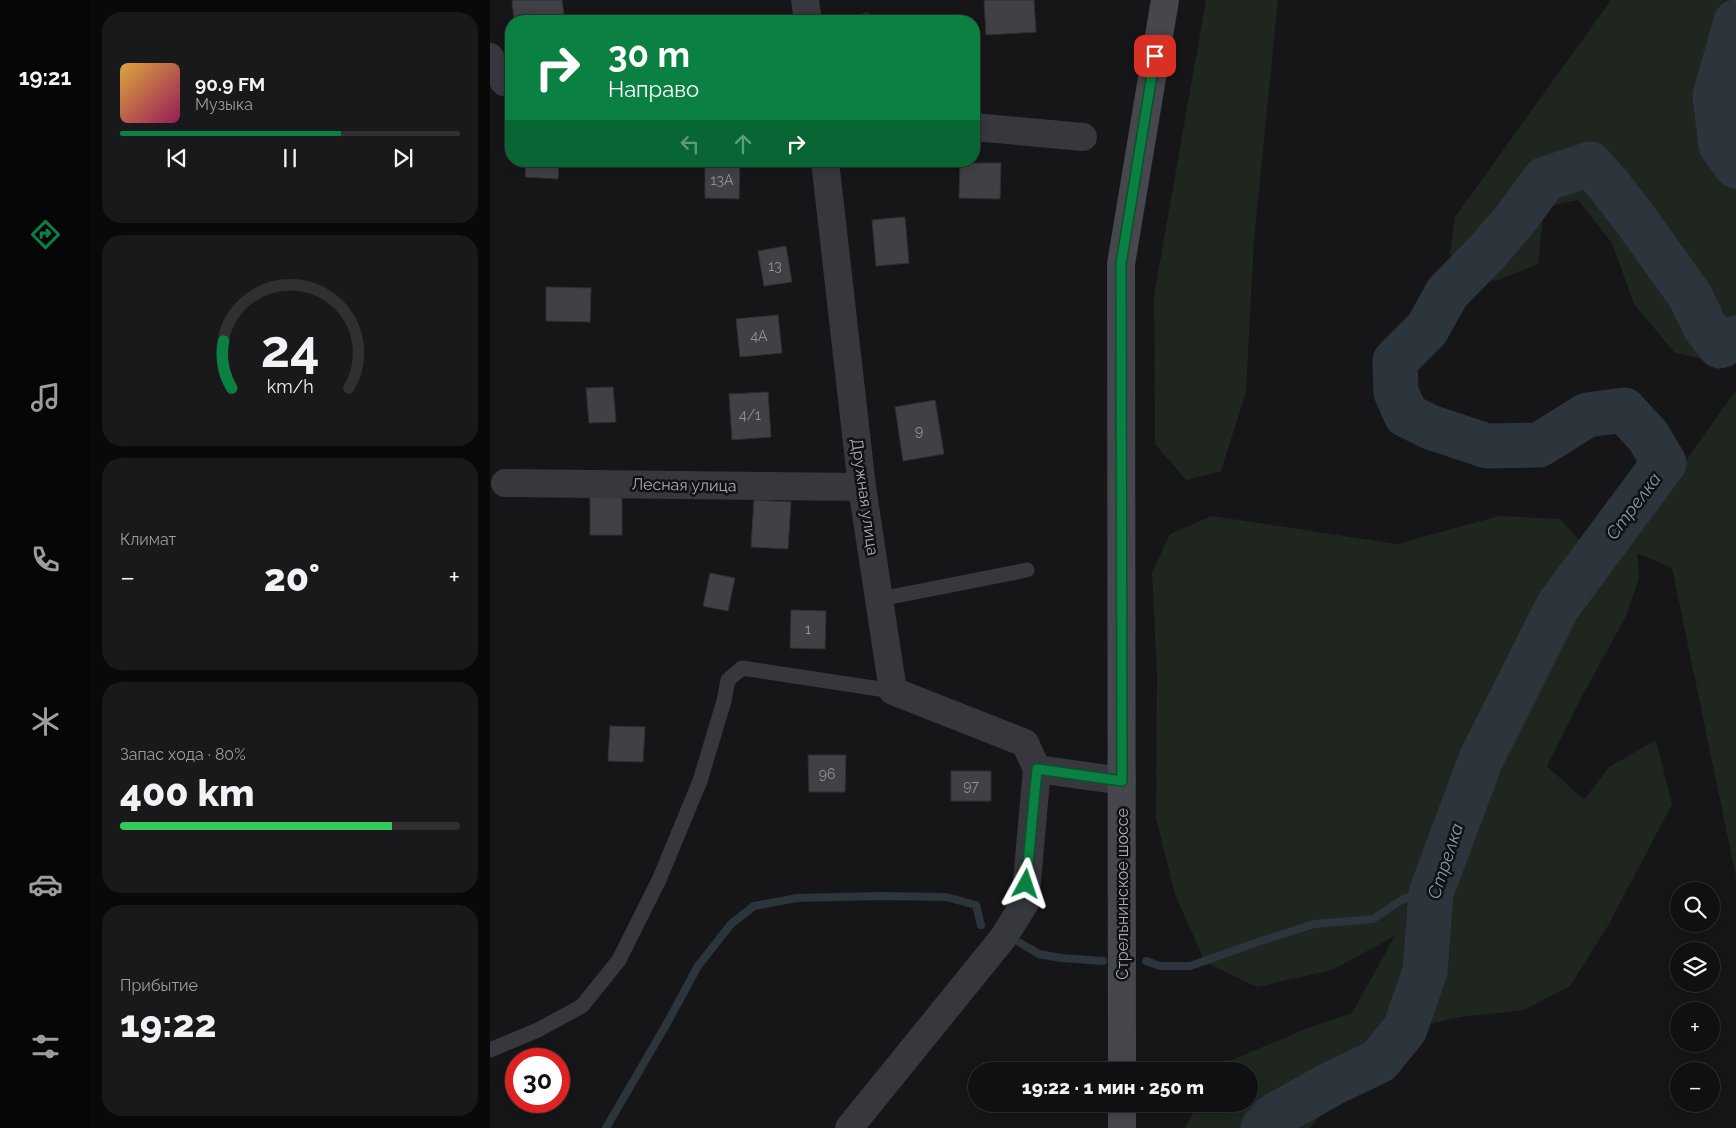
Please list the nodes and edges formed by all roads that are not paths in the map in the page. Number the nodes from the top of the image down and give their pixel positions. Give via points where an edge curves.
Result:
1 (806, 0) edge
2 (1165, 0) edge
3 (807, 15) edge
4 (490, 57) edge
5 (502, 82) edge
6 (980, 128) edge
7 (1083, 137) dead end
8 (826, 167) edge
9 (505, 483) dead end
10 (862, 487) junction
11 (1027, 570) dead end
12 (880, 599) junction
13 (893, 692) junction
14 (1037, 769) junction
15 (1122, 781) junction
16 (490, 1050) edge
17 (1122, 1062) edge
18 (1122, 1112) edge
19 (849, 1128) edge
20 (1122, 1128) edge

1 - 3 street
2 - 15 main road, Стрельнинское шоссе via 1121,264
4 - 5 street
6 - 7 street
8 - 10 street, Дружная улица
9 - 10 street, Лесная улица
10 - 12 street, Дружная улица
11 - 12 lane
12 - 13 street, Дружная улица
13 - 14 street via 1025,743
13 - 16 lane via 742,668 728,680 700,780 659,880 619,960 582,1006 538,1030
14 - 15 street
14 - 19 street via 1025,903 1003,938
15 - 17 main road, Стрельнинское шоссе
18 - 20 main road

